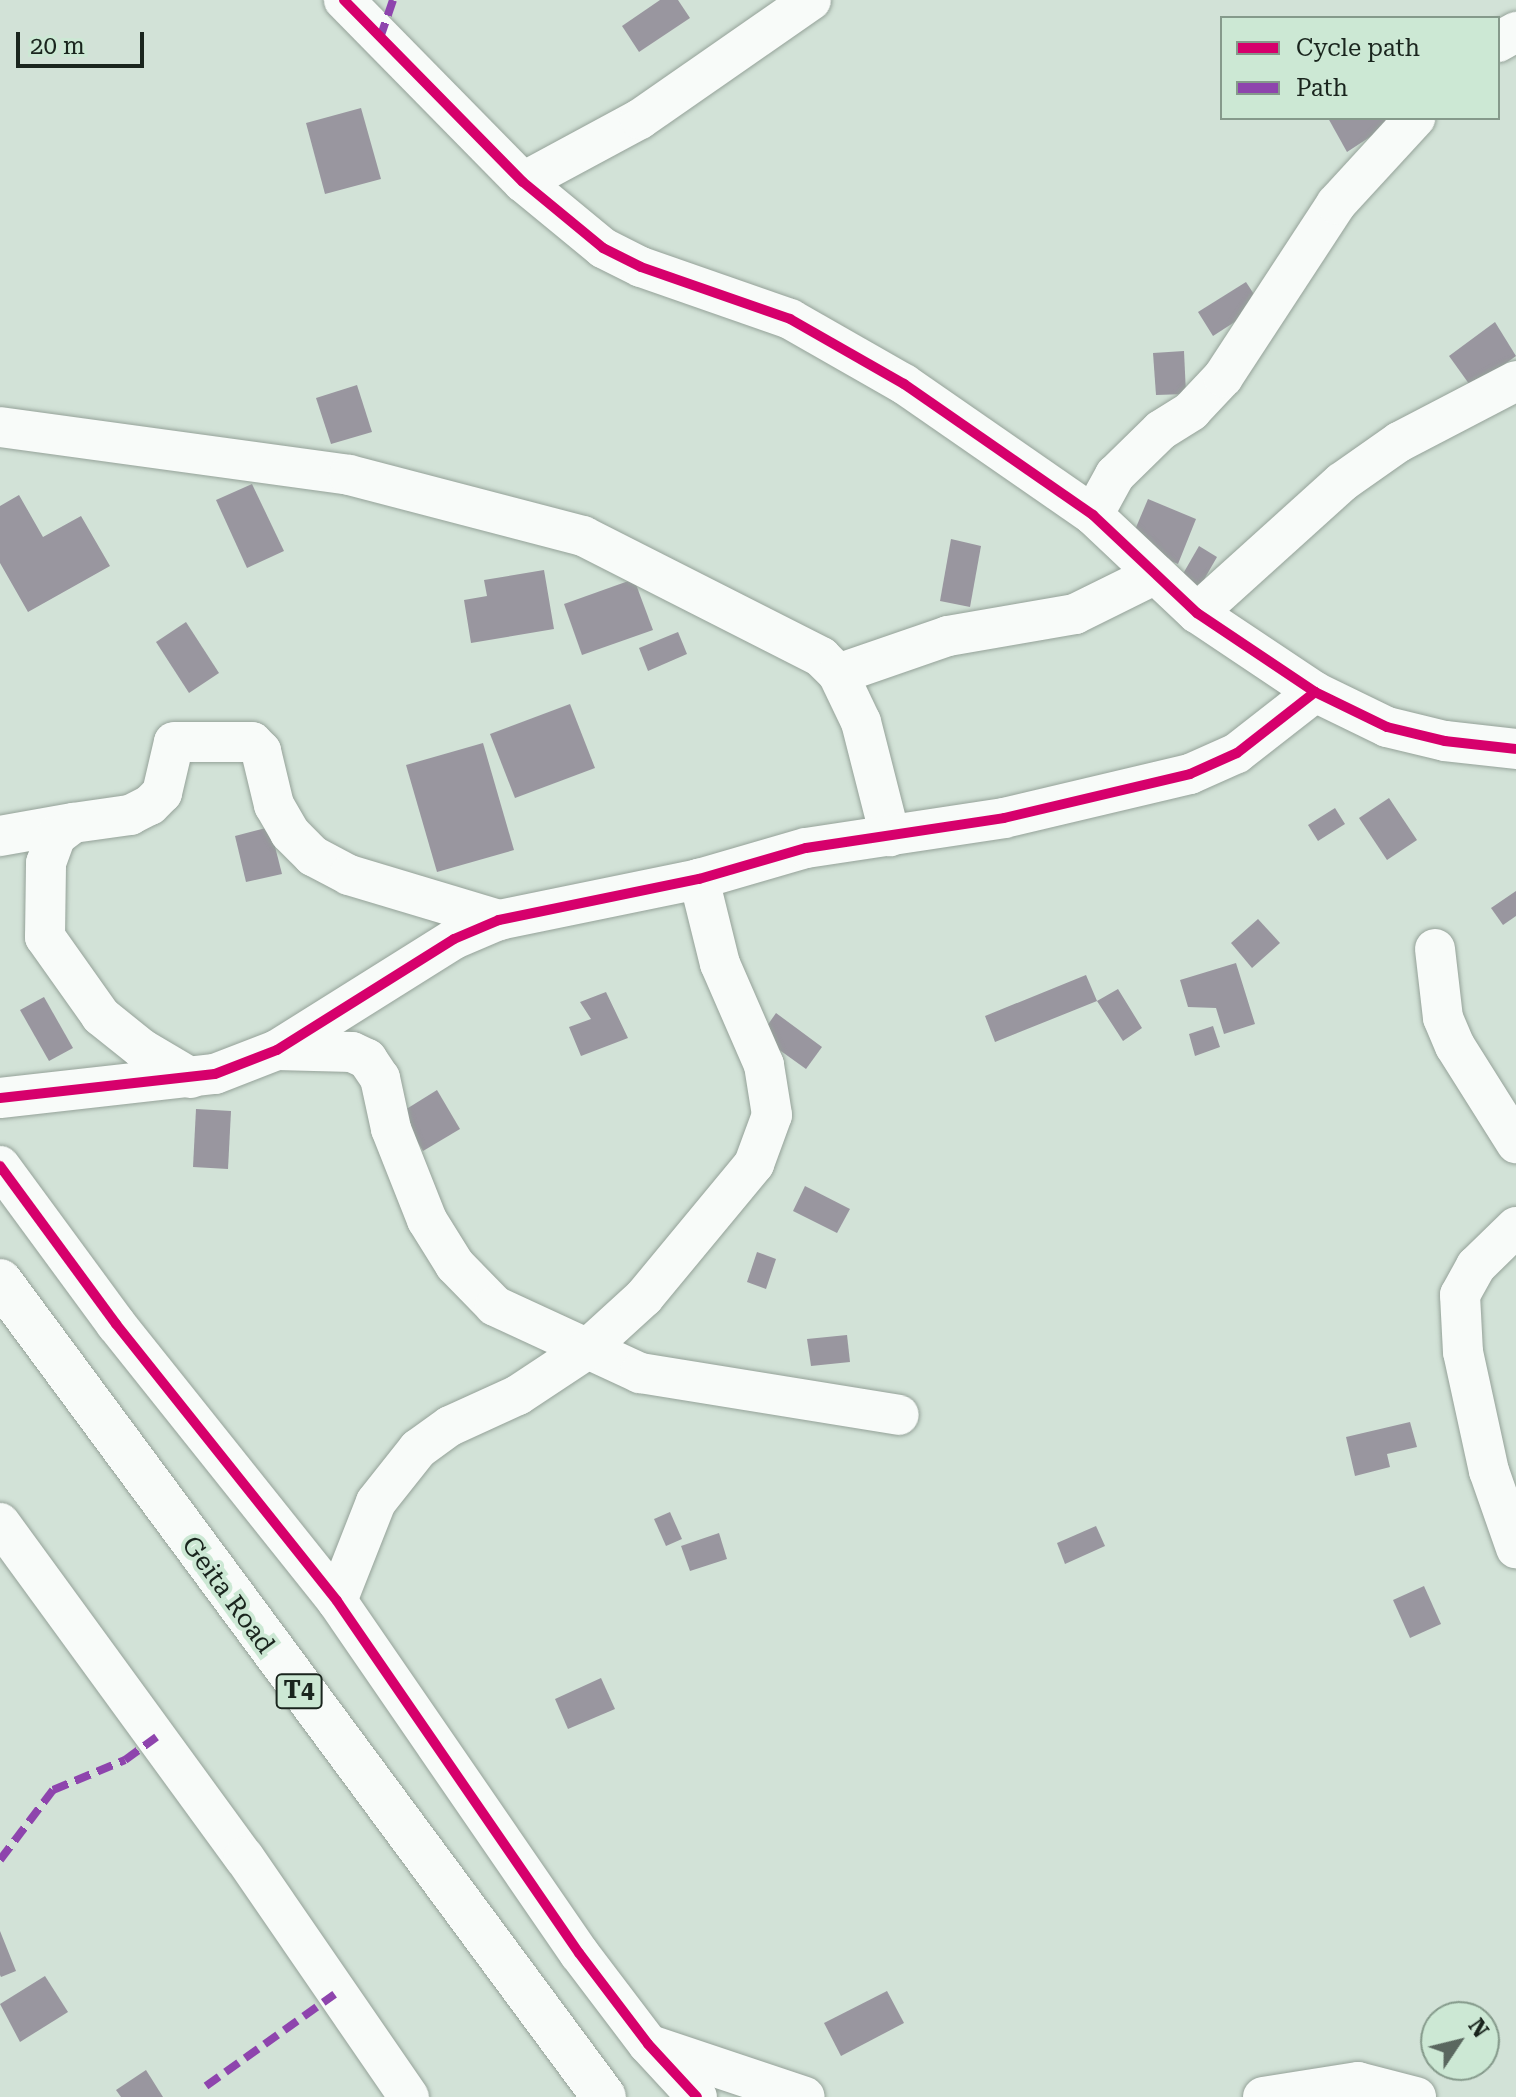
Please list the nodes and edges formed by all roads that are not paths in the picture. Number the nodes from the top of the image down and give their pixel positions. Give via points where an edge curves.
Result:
1 (344, 0) edge
2 (811, 0) edge
3 (1413, 120) edge
4 (523, 182) junction
5 (1516, 381) edge
6 (0, 427) edge
7 (1093, 515) junction
8 (1156, 574) junction
9 (1197, 613) junction
10 (838, 674) junction
11 (1315, 692) junction
12 (1516, 749) edge
13 (73, 823) junction
14 (0, 836) edge
15 (890, 836) junction
16 (699, 879) junction
17 (499, 920) junction
18 (1435, 949) dead end
19 (277, 1050) junction
20 (191, 1078) junction
21 (0, 1098) edge
22 (1516, 1143) edge
23 (0, 1166) edge
24 (1516, 1227) edge
25 (0, 1281) edge
26 (586, 1350) junction
27 (899, 1415) dead end
28 (0, 1523) edge
29 (1512, 1526) edge
30 (337, 1601) junction
31 (648, 2044) junction
32 (409, 2097) edge
33 (604, 2097) edge
34 (697, 2097) edge
35 (805, 2097) edge
36 (1263, 2097) edge
37 (1416, 2097) edge

1 - 4 street
2 - 4 street via 640,119
3 - 7 street via 1336,204 1223,377 1191,411 1126,463
4 - 7 street via 603,248 641,267 747,300 838,344
5 - 9 street via 1413,434 1342,482
6 - 10 street via 349,475 583,536 785,637 821,657
7 - 8 street
8 - 9 street
8 - 10 street via 1075,614 948,636
9 - 11 street
10 - 15 street via 861,722
11 - 12 street via 1387,727 1445,741
11 - 15 street via 1237,753 1190,774 1004,818
13 - 14 street
13 - 17 street via 130,815 150,805 162,793 174,742 246,739 261,751 268,789 290,833 313,856 349,875
13 - 20 street via 56,836 46,863 45,937 101,1016
15 - 16 street via 806,848
16 - 17 street
16 - 26 street via 720,964 764,1065 772,1115 754,1164 708,1226
17 - 19 street via 454,939
18 - 22 street via 1443,1018
19 - 20 street
19 - 26 street via 352,1052 367,1059 380,1078 411,1185 455,1265 495,1306
20 - 21 street
23 - 30 street via 116,1324
24 - 29 street via 1476,1266 1460,1295 1463,1352
25 - 33 highway, Geita Road / T4
26 - 27 street via 640,1373
26 - 30 street via 518,1395 450,1426 418,1449 376,1502
28 - 32 street via 244,1857
30 - 31 street via 579,1953
31 - 34 street
31 - 35 street
36 - 37 street via 1358,2082

